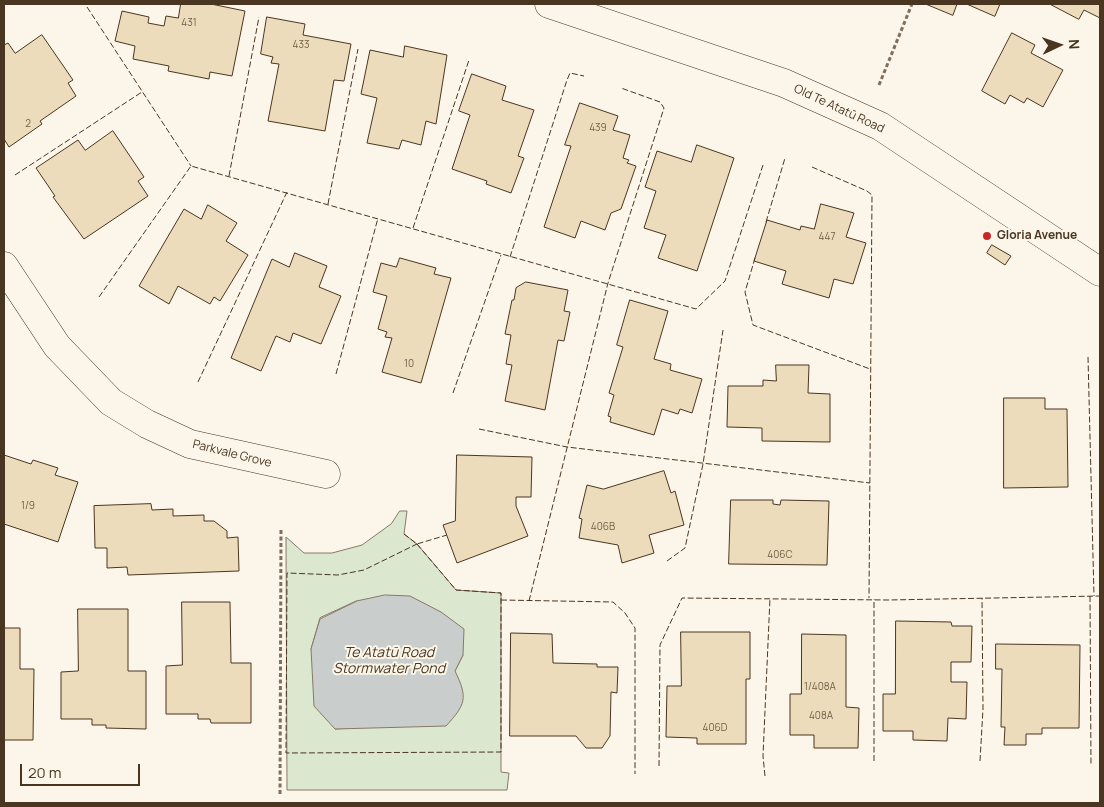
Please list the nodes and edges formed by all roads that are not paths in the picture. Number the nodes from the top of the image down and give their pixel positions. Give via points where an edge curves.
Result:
1 (549, 4) edge
2 (4, 266) edge
3 (1100, 272) edge
4 (326, 474) dead end

1 - 3 street, Old Te Atatū Road via 784,83 880,126
2 - 4 street, Parkvale Grove via 57,346 111,402 147,424 190,444

